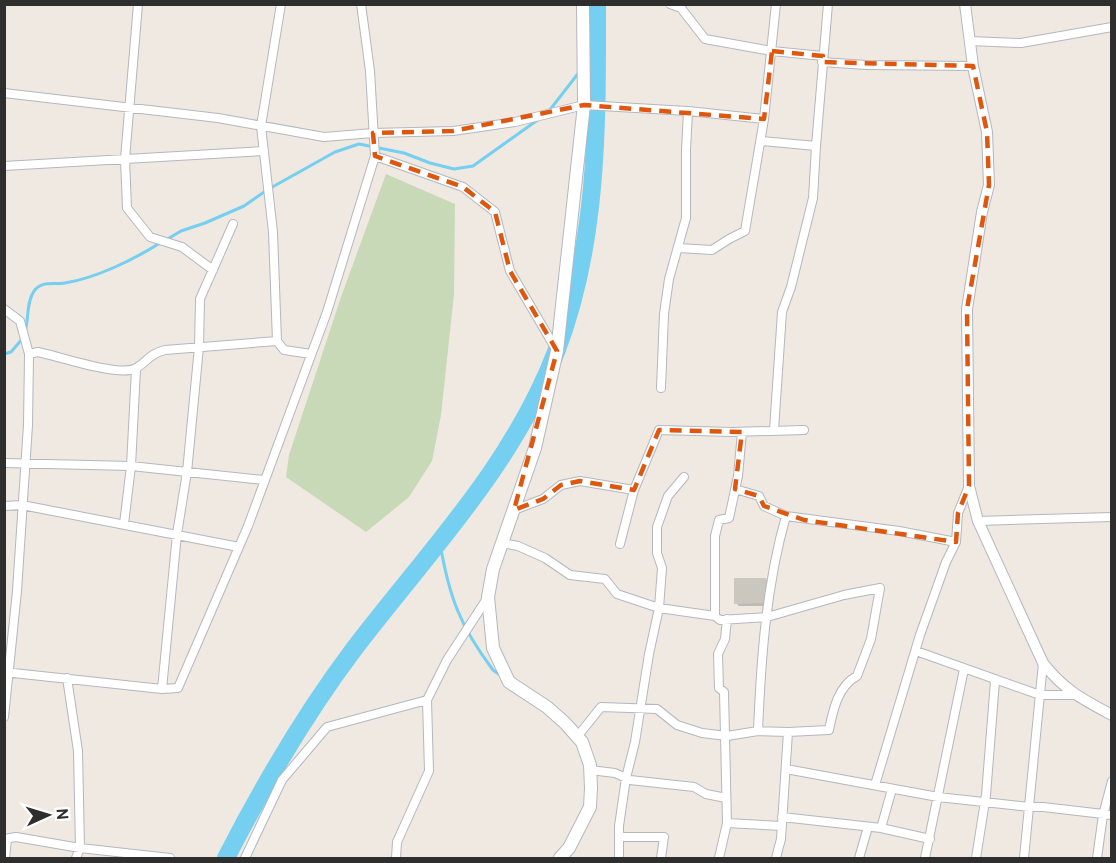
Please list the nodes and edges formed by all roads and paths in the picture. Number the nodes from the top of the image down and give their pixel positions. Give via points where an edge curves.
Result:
1 (138, 4) edge
2 (280, 4) edge
3 (361, 4) edge
4 (583, 4) edge
5 (670, 4) edge
6 (776, 4) edge
7 (828, 4) edge
8 (965, 4) edge
9 (684, 7) edge
10 (1112, 27) edge
11 (969, 41) junction
12 (772, 51) junction
13 (823, 59) junction
14 (973, 66) junction
15 (4, 93) edge
16 (585, 105) junction
17 (129, 108) junction
18 (688, 111) junction
19 (764, 119) junction
20 (261, 126) junction
21 (373, 133) junction
22 (760, 141) junction
23 (816, 146) junction
24 (264, 151) junction
25 (375, 156) junction
26 (125, 159) junction
27 (4, 166) edge
28 (233, 224) dead end
29 (679, 248) junction
30 (213, 270) junction
31 (4, 309) edge
32 (278, 341) junction
33 (199, 347) junction
34 (557, 351) junction
35 (29, 354) junction
36 (311, 354) junction
37 (136, 369) junction
38 (660, 388) dead end
39 (774, 430) junction
40 (804, 430) dead end
41 (742, 432) junction
42 (4, 463) edge
43 (25, 465) junction
44 (131, 466) junction
45 (187, 471) junction
46 (684, 477) dead end
47 (264, 480) junction
48 (969, 486) junction
49 (735, 489) junction
50 (634, 490) junction
51 (22, 505) junction
52 (4, 506) edge
53 (514, 510) junction
54 (786, 516) junction
55 (1112, 517) edge
56 (978, 521) junction
57 (124, 524) junction
58 (177, 534) junction
59 (956, 542) junction
60 (502, 543) junction
61 (620, 544) dead end
62 (238, 547) junction
63 (488, 597) junction
64 (659, 608) junction
65 (715, 616) junction
66 (767, 617) junction
67 (727, 620) junction
68 (916, 651) junction
69 (1043, 663) junction
70 (964, 669) junction
71 (7, 672) edge
72 (67, 678) junction
73 (995, 681) junction
74 (162, 689) junction
75 (1040, 695) junction
76 (1075, 695) junction
77 (427, 700) junction
78 (640, 708) junction
79 (1112, 714) edge
80 (4, 717) edge
81 (758, 731) junction
82 (788, 732) junction
83 (727, 736) junction
84 (577, 737) junction
85 (786, 769) junction
86 (590, 770) junction
87 (626, 778) junction
88 (1112, 781) edge
89 (875, 785) junction
90 (892, 789) junction
91 (938, 797) junction
92 (726, 798) junction
93 (985, 803) junction
94 (1029, 807) junction
95 (1107, 815) edge
96 (782, 821) junction
97 (727, 823) junction
98 (868, 827) junction
99 (881, 828) junction
100 (619, 837) junction
101 (930, 838) junction
102 (6, 839) edge
103 (80, 848) junction
104 (5, 858) edge
105 (76, 858) edge
106 (170, 858) edge
107 (244, 858) edge
108 (396, 858) edge
109 (560, 858) edge
110 (619, 858) edge
111 (661, 858) edge
112 (719, 858) edge
113 (776, 858) edge
114 (859, 858) edge
115 (925, 858) edge
116 (976, 858) edge
117 (1024, 858) edge
118 (1097, 858) edge

1 - 17 street
2 - 20 street
3 - 21 street
4 - 16 main road
5 - 9 street
6 - 12 street
7 - 13 street
8 - 11 street
9 - 12 street via 705,39
10 - 11 street via 1021,43
11 - 14 street
12 - 13 street
12 - 19 street
13 - 14 street via 866,65
13 - 23 street
14 - 48 street via 987,132 989,185 967,309
15 - 17 street
16 - 18 street
16 - 21 street via 515,122 453,131
16 - 34 main road
17 - 20 street
17 - 26 street
18 - 19 street
18 - 29 street via 686,218
19 - 22 street
20 - 21 street via 324,137
20 - 24 street
21 - 25 street
22 - 23 street
22 - 29 street via 745,231 712,250
23 - 39 street via 813,198 782,312
24 - 26 street
24 - 32 street via 273,232
25 - 34 street via 464,187 495,212 510,272
25 - 36 street
26 - 27 street
26 - 30 street via 127,208 150,237 182,247
28 - 30 street
29 - 38 street via 663,314
30 - 33 street via 200,299
31 - 35 street via 20,321
32 - 33 street
32 - 36 street via 284,350
33 - 37 street via 155,352
33 - 45 street
34 - 53 main road via 535,448
35 - 37 street via 38,351 120,371
35 - 43 street
36 - 47 street
37 - 44 street
39 - 40 street
39 - 41 street
41 - 49 street
41 - 50 street via 659,430
42 - 43 street
43 - 44 street
43 - 51 street
44 - 45 street
44 - 57 street
45 - 47 street
45 - 58 street
46 - 64 street via 668,496 657,527 657,553 662,568
47 - 62 street
48 - 56 street
48 - 59 street via 958,513
49 - 54 street via 759,496 764,506
49 - 65 street via 729,518 719,520 715,536
50 - 53 street via 580,481 561,485 543,500
50 - 61 street
51 - 52 street
51 - 57 street
51 - 71 street
53 - 60 main road
54 - 59 street
54 - 66 street via 774,555
55 - 56 street
56 - 69 street
57 - 58 street
58 - 62 street
58 - 74 street
59 - 68 street
60 - 63 main road
60 - 64 street via 545,558 570,575 605,579 617,594
62 - 74 street via 178,688
63 - 77 street via 447,660
63 - 84 main road via 492,648 509,682 547,707
64 - 65 street
64 - 78 street
65 - 67 street
66 - 67 street
66 - 81 street via 761,651
66 - 82 street via 880,588 871,639 857,676 846,682 839,696 829,730
67 - 83 street via 717,670 719,688 724,693
68 - 70 street
68 - 89 street
69 - 75 street
69 - 76 street
70 - 73 street
70 - 91 street
71 - 72 street
71 - 80 street
72 - 74 street
72 - 103 street via 78,751
73 - 75 street
73 - 93 street
75 - 76 street
75 - 94 street
76 - 79 street
77 - 107 street via 327,727 282,780
77 - 108 street via 429,771 397,842
78 - 83 street via 657,709 677,724 702,733
78 - 84 street via 601,707
78 - 87 street
81 - 82 street
81 - 83 street
82 - 85 street
83 - 92 street
84 - 86 main road
85 - 89 street
85 - 96 street
86 - 87 street
86 - 109 main road via 590,807
87 - 92 street via 694,788
87 - 100 street
88 - 95 street
89 - 90 street
90 - 91 street
90 - 99 street
91 - 93 street
91 - 101 street
92 - 97 street
93 - 94 street
93 - 116 street
94 - 95 street
94 - 117 street
95 - 118 street
96 - 97 street
96 - 98 street
96 - 113 street
97 - 112 street
98 - 99 street
98 - 114 street
99 - 101 street
100 - 110 street
100 - 111 street via 664,837
101 - 115 street
102 - 103 street via 16,837
102 - 104 street
103 - 105 street
103 - 106 street

